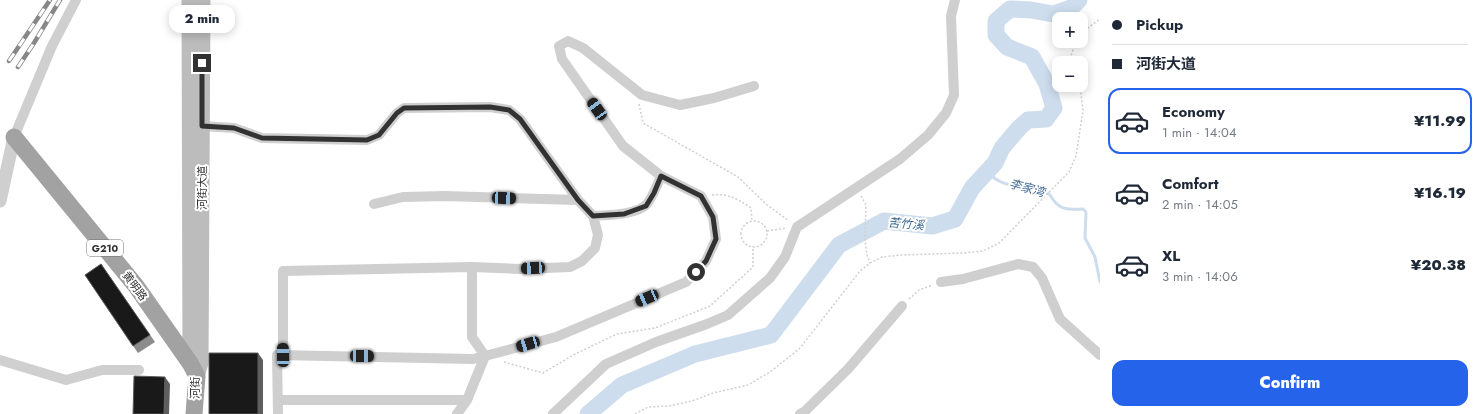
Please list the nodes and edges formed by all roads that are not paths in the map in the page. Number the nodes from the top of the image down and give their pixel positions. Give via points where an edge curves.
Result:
1 (76, 0) edge
2 (189, 0) edge
3 (203, 0) edge
4 (955, 0) edge
5 (754, 86) dead end
6 (202, 126) junction
7 (14, 138) junction
8 (661, 176) junction
9 (578, 200) junction
10 (0, 201) edge
11 (374, 204) dead end
12 (593, 216) junction
13 (472, 267) junction
14 (941, 282) road end
15 (902, 306) road end
16 (283, 355) junction
17 (1100, 355) edge
18 (485, 356) junction
19 (0, 360) edge
20 (194, 369) junction
21 (139, 370) dead end
22 (278, 400) junction
23 (467, 400) junction
24 (194, 414) edge
25 (278, 414) edge
26 (457, 414) edge
27 (553, 414) edge
28 (800, 414) edge

1 - 7 street via 52,46
2 - 20 main road, 河街大道
3 - 6 main road, 河街大道
4 - 27 street via 951,16 954,95 946,113 928,135 900,159 797,227 785,257 770,278 728,315 606,364
5 - 8 street via 680,105 642,96 583,48 568,41 559,46 562,59 623,146
6 - 9 street via 234,128 262,138 367,140 379,135 404,108 490,107 509,110 520,119
6 - 20 main road, 河街大道 via 201,363
7 - 10 street
7 - 20 highway, 黄明路 / G210 via 136,286
8 - 12 street via 646,206 624,214
8 - 18 street via 701,196 713,217 716,239 706,261 686,282 556,337
9 - 11 street via 445,196 403,197
9 - 12 street
12 - 13 street via 598,235 595,248 582,261 570,266 521,269
13 - 16 street via 283,271
13 - 18 street via 472,337
14 - 17 street via 963,279 1018,264 1033,267 1042,278 1060,319
15 - 28 street via 848,369
16 - 18 street via 473,359
16 - 22 street via 277,355
18 - 23 street
19 - 21 street via 66,380 102,370
20 - 24 highway, 河街
22 - 23 street
22 - 25 street
23 - 26 street

